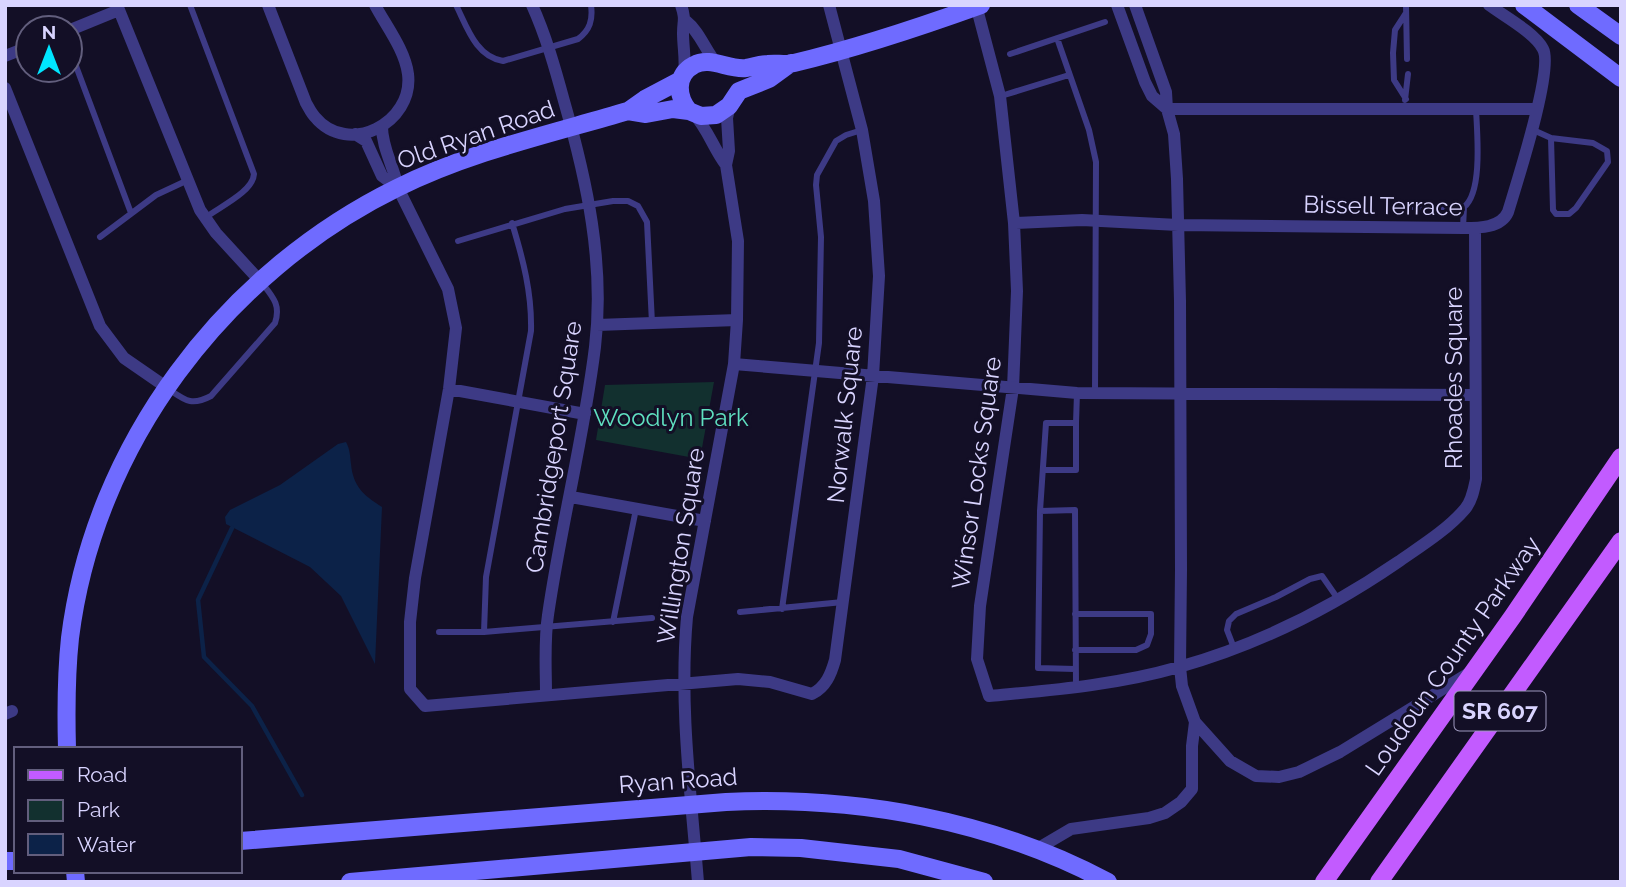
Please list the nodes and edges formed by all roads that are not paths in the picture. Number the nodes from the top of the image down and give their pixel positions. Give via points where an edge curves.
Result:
1 (190, 5) edge
2 (268, 5) edge
3 (375, 5) edge
4 (456, 5) edge
5 (532, 5) edge
6 (591, 5) edge
7 (681, 5) edge
8 (829, 5) edge
9 (1117, 5) edge
10 (1135, 5) edge
11 (1489, 5) edge
12 (1524, 5) edge
13 (1578, 5) edge
14 (978, 6) edge
15 (118, 8) edge
16 (1406, 9) edge
17 (686, 21) junction
18 (1105, 22) dead end
19 (84, 24) edge
20 (1621, 36) edge
21 (1057, 38) junction
22 (549, 49) junction
23 (842, 49) junction
24 (1010, 54) dead end
25 (1407, 59) dead end
26 (791, 64) junction
27 (719, 65) junction
28 (1408, 74) dead end
29 (1069, 75) junction
30 (682, 77) junction
31 (1621, 78) edge
32 (83, 84) edge
33 (5, 88) edge
34 (1000, 96) junction
35 (730, 103) junction
36 (1405, 104) junction
37 (1476, 108) junction
38 (1167, 109) junction
39 (1536, 109) junction
40 (628, 111) junction
41 (691, 112) junction
42 (383, 127) junction
43 (572, 128) junction
44 (1531, 129) junction
45 (862, 130) junction
46 (355, 134) junction
47 (1551, 138) junction
48 (726, 165) junction
49 (186, 181) junction
50 (398, 188) junction
51 (590, 205) junction
52 (1464, 206) junction
53 (1403, 207) dead end
54 (131, 213) junction
55 (205, 218) junction
56 (1096, 221) junction
57 (512, 223) junction
58 (1014, 223) junction
59 (1178, 225) junction
60 (1469, 228) junction
61 (100, 237) dead end
62 (458, 241) dead end
63 (260, 281) junction
64 (737, 320) junction
65 (652, 323) junction
66 (597, 325) junction
67 (734, 365) junction
68 (816, 371) junction
69 (873, 376) junction
70 (166, 387) junction
71 (1013, 388) junction
72 (449, 389) junction
73 (1077, 393) junction
74 (1095, 393) junction
75 (1179, 394) junction
76 (1475, 396) junction
77 (518, 402) junction
78 (585, 414) junction
79 (1076, 423) junction
80 (1621, 457) edge
81 (1043, 470) junction
82 (571, 497) junction
83 (636, 509) junction
84 (1040, 511) junction
85 (705, 521) junction
86 (1621, 541) edge
87 (1339, 600) junction
88 (844, 602) junction
89 (782, 609) junction
90 (740, 612) dead end
91 (1075, 614) junction
92 (652, 618) dead end
93 (613, 622) junction
94 (547, 629) junction
95 (439, 632) dead end
96 (484, 632) junction
97 (1234, 648) junction
98 (1075, 650) junction
99 (1180, 667) junction
100 (1075, 669) junction
101 (1475, 670) junction
102 (684, 683) junction
103 (1076, 688) junction
104 (545, 695) junction
105 (989, 696) joint
106 (1195, 722) junction
107 (67, 747) edge
108 (692, 804) junction
109 (242, 841) edge
110 (1037, 849) junction
111 (696, 851) junction
112 (350, 882) edge
113 (698, 882) edge
114 (984, 882) edge
115 (1108, 882) edge
116 (1324, 882) edge
117 (1379, 882) edge

1 - 55 lane via 254,174 247,190
2 - 46 street via 315,118 331,129
3 - 42 street via 408,73 408,91 396,115
4 - 22 lane via 481,50 495,60
5 - 22 street, Cambridgeport Square
6 - 22 lane via 591,22 583,35
7 - 17 street
8 - 23 street, Norwalk Square
9 - 38 street via 1145,82
10 - 38 street via 1166,92
11 - 39 street, Bissell Terrace via 1543,48 1546,71
12 - 31 main road
13 - 20 main road
14 - 23 main road, Old Ryan Road
14 - 34 street, Winsor Locks Square
15 - 19 street
15 - 49 street
16 - 25 lane
16 - 36 lane via 1395,30 1393,53 1394,80
17 - 27 street via 696,28
17 - 30 street
18 - 21 lane
21 - 24 lane
21 - 29 lane
22 - 43 street, Cambridgeport Square
23 - 26 main road, Old Ryan Road
23 - 45 street, Norwalk Square
26 - 27 main road, Old Ryan Road
26 - 35 main road, Old Ryan Road via 739,92
27 - 30 main road, Old Ryan Road via 698,63
27 - 35 main road via 734,86
28 - 36 lane
29 - 34 lane
29 - 56 lane via 1096,162
30 - 40 main road, Old Ryan Road
30 - 41 main road via 680,97
32 - 54 lane
33 - 70 street via 100,326 124,358
34 - 58 street, Winsor Locks Square
35 - 41 main road, Old Ryan Road via 716,115
35 - 48 street, Willington Square
36 - 37 street
36 - 38 street
37 - 39 street
37 - 52 lane via 1476,186
38 - 59 street via 1174,134
39 - 44 street, Bissell Terrace
40 - 41 main road, Old Ryan Road
40 - 43 main road, Old Ryan Road
41 - 48 street, Willington Square via 708,131
42 - 46 street
42 - 50 street
43 - 50 main road, Old Ryan Road via 463,160
43 - 51 street, Cambridgeport Square
44 - 47 lane
44 - 60 street, Bissell Terrace via 1505,219
45 - 68 lane via 836,141 817,175 822,307
45 - 69 street, Norwalk Square via 874,201 879,276
46 - 50 street via 366,141 382,176
47 - 47 lane via 1553,210 1569,214 1608,162 1607,151 1593,144
48 - 64 street, Willington Square via 738,242
49 - 54 lane
49 - 55 street
50 - 63 main road, Old Ryan Road via 336,222
50 - 72 street via 453,306 456,338
51 - 57 lane
51 - 65 lane via 628,201 645,215
51 - 66 street, Cambridgeport Square
52 - 53 lane
52 - 60 lane
54 - 61 lane
55 - 63 street
56 - 58 street, Bissell Terrace
56 - 59 street, Bissell Terrace
56 - 74 lane
57 - 62 lane
57 - 77 lane via 525,263 531,312
58 - 71 street, Winsor Locks Square
59 - 60 street, Bissell Terrace
59 - 75 street
60 - 76 street, Rhoades Square
63 - 70 main road, Old Ryan Road via 216,324
63 - 70 lane via 276,301 275,323 211,396 200,402 188,401
64 - 65 street
64 - 67 street, Willington Square
65 - 66 street
66 - 78 street, Cambridgeport Square
67 - 68 street
67 - 85 street, Willington Square
68 - 69 street
68 - 89 lane
69 - 71 street
69 - 88 street, Norwalk Square
70 - 107 main road, Old Ryan Road via 118,475 86,562 70,637
71 - 73 street
71 - 105 street, Winsor Locks Square via 980,606 977,659
72 - 77 street
72 - 104 street via 415,578 410,689 425,706
73 - 74 street
73 - 79 lane
74 - 75 street
75 - 76 street
75 - 99 street
76 - 87 street, Rhoades Square via 1476,479 1466,508 1431,539
77 - 78 street
77 - 96 lane via 486,577
78 - 82 street, Cambridgeport Square
79 - 81 lane via 1046,423
79 - 81 lane via 1076,470
80 - 101 main road, Loudoun County Parkway / SR 607
81 - 84 lane
82 - 83 street
82 - 94 street, Cambridgeport Square
83 - 85 street
83 - 93 lane
84 - 91 lane via 1075,510
84 - 100 lane via 1038,668
85 - 102 street, Willington Square via 687,617
86 - 117 main road, SR 607
87 - 97 street, Rhoades Square
87 - 97 lane via 1322,576 1310,579 1236,614 1227,630
88 - 89 lane
88 - 102 street, Norwalk Square via 832,669 819,691 812,694 756,679
89 - 90 lane
91 - 98 lane
91 - 98 lane via 1151,614 1151,634 1147,645 1136,650
92 - 93 lane
93 - 94 lane
94 - 96 lane
94 - 104 street, Cambridgeport Square
95 - 96 lane
97 - 99 street, Rhoades Square
98 - 100 lane
99 - 103 street, Rhoades Square
99 - 106 street
100 - 103 lane
101 - 106 street via 1340,752 1279,777 1256,776 1230,761
101 - 116 main road, Loudoun County Parkway / SR 607
102 - 104 street
102 - 108 street, Willington Square
103 - 105 street, Rhoades Square
106 - 110 street via 1192,789 1181,803 1149,818 1070,829
108 - 109 main road, Ryan Road
108 - 110 main road, Ryan Road via 752,800 853,806 960,824
108 - 111 street, Willington Square
110 - 115 main road, Ryan Road
111 - 112 main road
111 - 113 street, Willington Square
111 - 114 main road via 751,847 850,852 899,859

